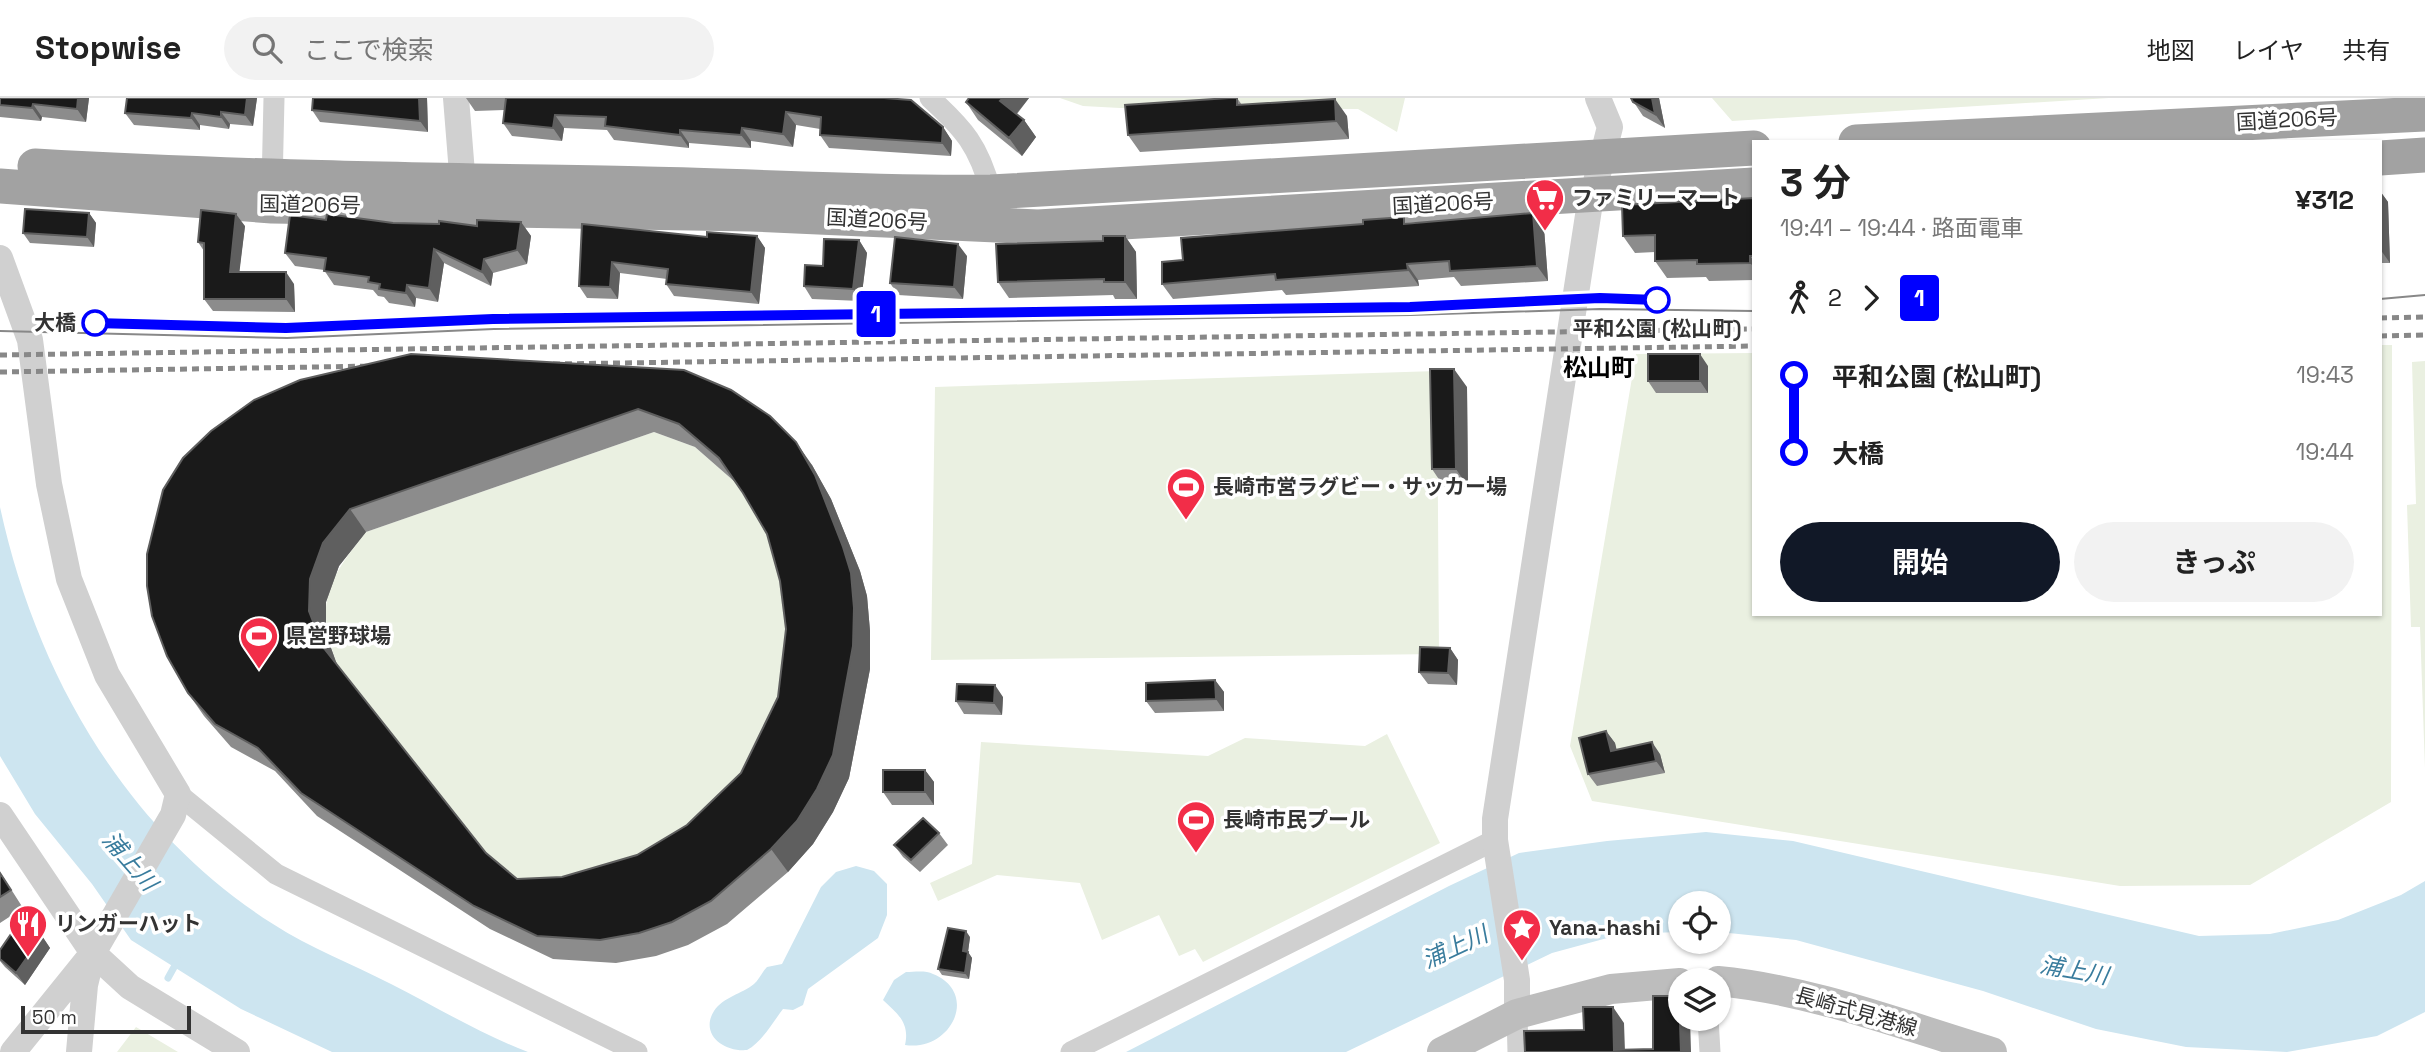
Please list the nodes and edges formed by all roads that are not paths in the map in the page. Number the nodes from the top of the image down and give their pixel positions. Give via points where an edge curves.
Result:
1 (274, 98) edge
2 (456, 98) edge
3 (930, 98) edge
4 (1598, 98) edge
5 (2347, 107) edge
6 (2425, 114) edge
7 (1884, 140) edge
8 (1752, 148) edge
9 (2425, 155) edge
10 (1601, 157) junction
11 (2382, 160) edge
12 (2382, 160) edge
13 (0, 163) edge
14 (2425, 170) edge
15 (1752, 185) edge
16 (0, 186) edge
17 (272, 191) junction
18 (991, 192) junction
19 (464, 193) junction
20 (1591, 194) junction
21 (0, 258) edge
22 (175, 805) junction
23 (0, 815) edge
24 (1496, 845) junction
25 (93, 953) junction
26 (1731, 982) edge
27 (1668, 984) edge
28 (1517, 1014) junction
29 (1709, 1031) edge
30 (13, 1052) edge
31 (79, 1052) edge
32 (237, 1052) edge
33 (637, 1052) edge
34 (1071, 1052) edge
35 (1442, 1052) edge
36 (1518, 1052) edge
37 (1710, 1052) edge
38 (1992, 1052) edge

1 - 17 street
2 - 19 street
3 - 18 street via 965,131 982,160
4 - 10 street via 1610,127
5 - 6 highway, 国道206号
5 - 7 highway, 国道206号
8 - 10 highway, 国道206号
9 - 11 highway
10 - 18 highway, 国道206号
10 - 20 street
12 - 14 street
13 - 17 highway, 国道206号
15 - 20 highway, 国道206号
16 - 17 highway, 国道206号
17 - 19 highway, 国道206号
18 - 19 highway, 国道206号
19 - 20 highway, 国道206号 via 751,214 1038,227
20 - 24 street via 1495,818
21 - 22 street via 30,340 49,484 69,579 107,674
22 - 25 street
22 - 33 street via 276,874
23 - 25 street
24 - 28 street via 1517,980
24 - 34 street
25 - 30 street
25 - 31 street
25 - 32 street via 130,986
26 - 38 main road, 長崎式見港線 via 1818,1000
27 - 28 main road via 1611,989
28 - 35 main road
28 - 36 street
29 - 37 street

